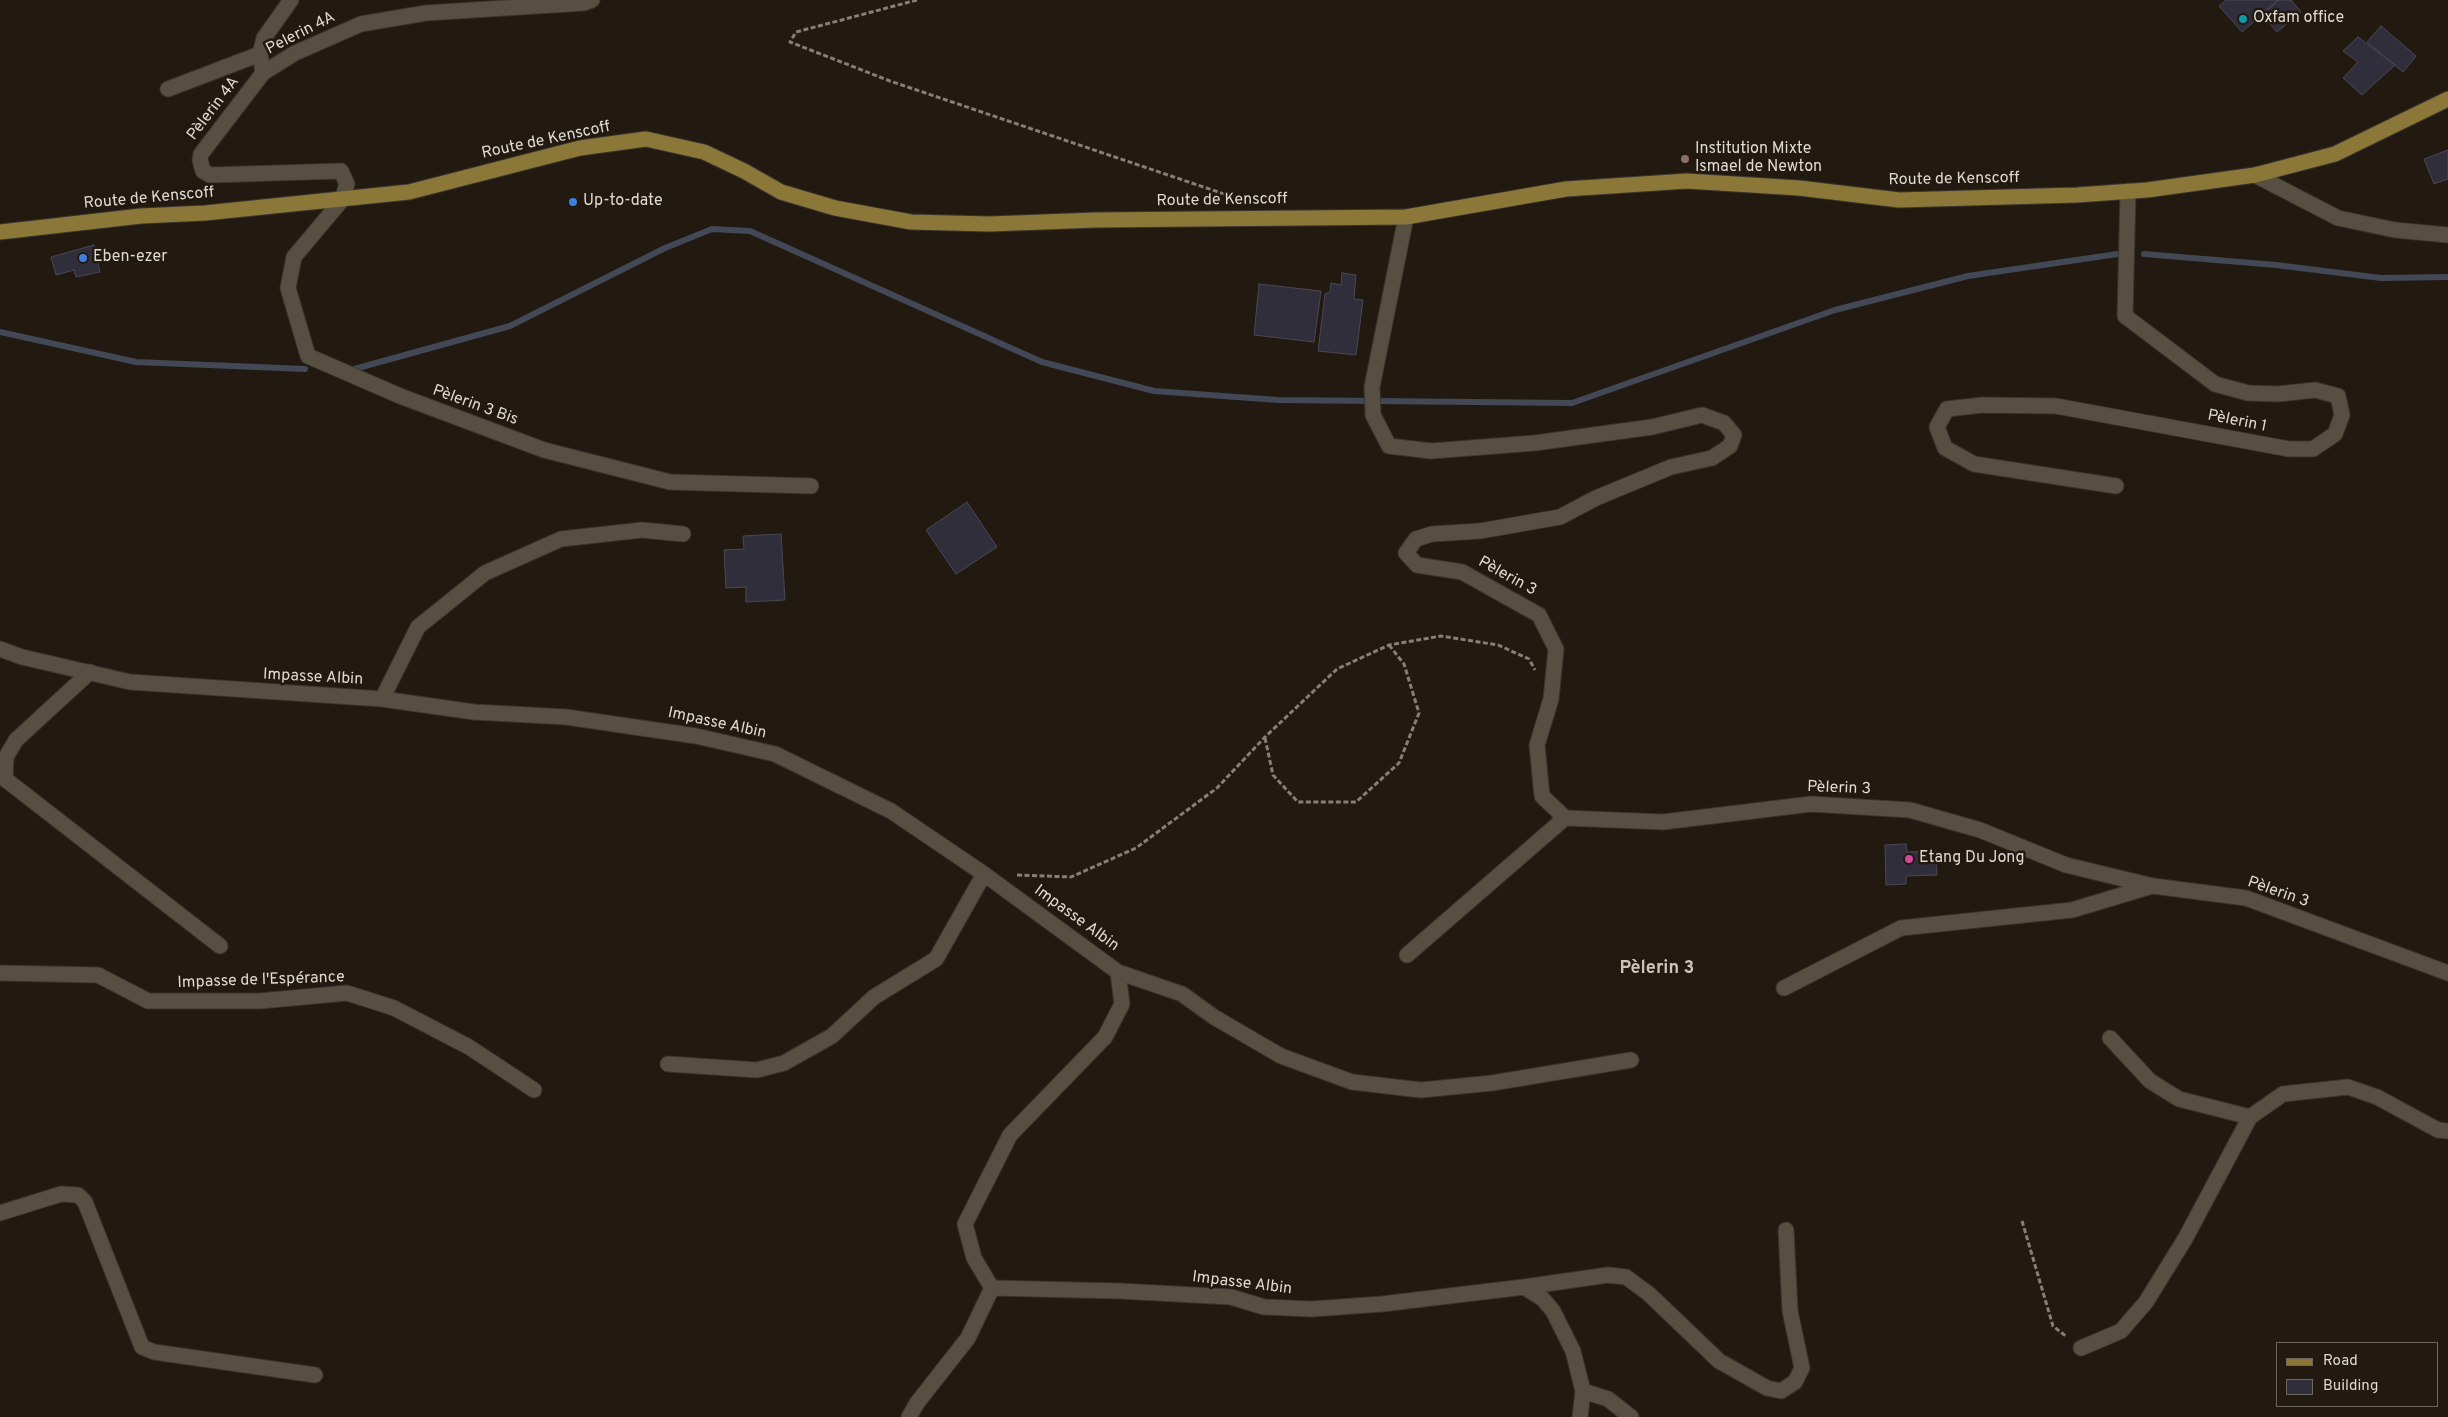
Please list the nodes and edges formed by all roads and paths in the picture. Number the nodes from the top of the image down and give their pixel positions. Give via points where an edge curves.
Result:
1 (291, 0) edge
2 (592, 0) edge
3 (917, 0) edge
4 (260, 54) junction
5 (263, 73) junction
6 (168, 89) dead end
7 (2448, 99) edge
8 (2254, 175) junction
9 (2128, 191) junction
10 (342, 200) junction
11 (1245, 202) dead end
12 (1406, 217) junction
13 (0, 232) edge
14 (2448, 235) edge
15 (811, 486) dead end
16 (2116, 486) dead end
17 (683, 534) dead end
18 (1389, 645) junction
19 (0, 649) edge
20 (90, 672) junction
21 (1551, 698) junction
22 (382, 699) junction
23 (1265, 737) junction
24 (1565, 818) junction
25 (984, 874) junction
26 (2153, 886) junction
27 (220, 946) dead end
28 (1407, 955) dead end
29 (1118, 972) junction
30 (0, 973) edge
31 (2448, 973) edge
32 (1784, 988) dead end
33 (2110, 1038) dead end
34 (1631, 1060) dead end
35 (668, 1064) dead end
36 (534, 1090) dead end
37 (2250, 1117) junction
38 (2448, 1131) edge
39 (0, 1213) edge
40 (2022, 1221) dead end
41 (1786, 1230) dead end
42 (1524, 1287) junction
43 (992, 1288) junction
44 (2081, 1348) joint
45 (315, 1375) dead end
46 (1583, 1391) junction
47 (909, 1417) edge
48 (1580, 1417) edge
49 (1631, 1417) edge

1 - 4 street via 264,38
2 - 5 street, Pelerin 4A via 426,13 361,24 296,53
3 - 11 path via 796,32 790,42 890,80
4 - 5 street, Pèlerin 4A
4 - 6 street
5 - 10 street, Pèlerin 4A via 201,154 203,171 210,175 340,172 347,184
7 - 8 main road, Route de Kenscoff via 2335,154
8 - 9 main road, Route de Kenscoff
8 - 14 street via 2338,218 2395,230
9 - 12 main road, Route de Kenscoff via 1899,200 1799,188 1687,181 1566,189
9 - 16 street, Pèlerin 1 via 2125,316 2215,384 2248,393 2315,390 2338,396 2342,415 2335,434 2313,449 2289,450 2056,406 1982,405 1947,409 1937,426 1945,448 1974,464
10 - 12 main road, Route de Kenscoff via 409,192 580,148 646,139 704,152 781,192 835,208 911,222 990,224
10 - 13 main road, Route de Kenscoff via 141,216
10 - 15 street, Pèlerin 3 Bis via 294,257 288,288 308,356 400,396 553,452 670,482
12 - 21 street, Pèlerin 3 via 1372,387 1374,415 1389,446 1431,451 1545,442 1652,427 1702,415 1724,423 1734,435 1730,446 1712,458 1671,467 1596,498 1560,518 1480,531 1432,534 1416,539 1406,553 1417,565 1462,572 1539,615 1556,649
17 - 22 street via 642,530 561,539 485,573 418,627
18 - 21 path via 1441,636 1498,645 1529,659
18 - 23 path via 1337,669
18 - 23 path via 1404,664 1419,713 1399,763 1356,802 1298,802 1273,775
19 - 20 street, Impasse Albin
20 - 22 street, Impasse Albin via 130,682
20 - 27 street via 16,740 6,757 5,779
21 - 24 street, Pèlerin 3 via 1536,745 1542,796
22 - 25 street, Impasse Albin via 474,712 566,717 696,736 775,754 891,811
23 - 25 path via 1216,788 1136,848 1071,877
24 - 26 street, Pèlerin 3 via 1663,822 1811,804 1910,810 1980,830 2066,865
24 - 28 street
25 - 29 street, Impasse Albin
25 - 35 street via 936,959 874,997 832,1036 784,1063 757,1070
26 - 31 street, Pèlerin 3 via 2246,898
26 - 32 street via 2072,910 1901,928
29 - 34 street via 1182,994 1214,1017 1281,1056 1352,1082 1420,1090 1492,1083
29 - 43 street, Impasse Albin via 1122,1004 1105,1037 1010,1135 965,1224 974,1258
30 - 36 street, Impasse de l'Espérance via 98,976 148,1001 260,1001 347,993 394,1008 469,1047
33 - 37 street via 2150,1081 2179,1099
37 - 38 street via 2283,1094 2348,1087 2377,1097 2438,1130
37 - 44 street via 2185,1239 2146,1302 2121,1331
39 - 45 street via 61,1194 78,1195 85,1202 142,1347 154,1352
40 - 44 path via 2053,1326
41 - 42 street, Impasse Albin via 1790,1310 1802,1368 1795,1382 1781,1391 1767,1388 1719,1360 1650,1294 1626,1277 1608,1275
42 - 43 street, Impasse Albin via 1312,1309 1264,1307 1231,1297
42 - 46 street via 1543,1298 1553,1311 1573,1351
43 - 47 street via 968,1338
46 - 48 street
46 - 49 street via 1608,1399

